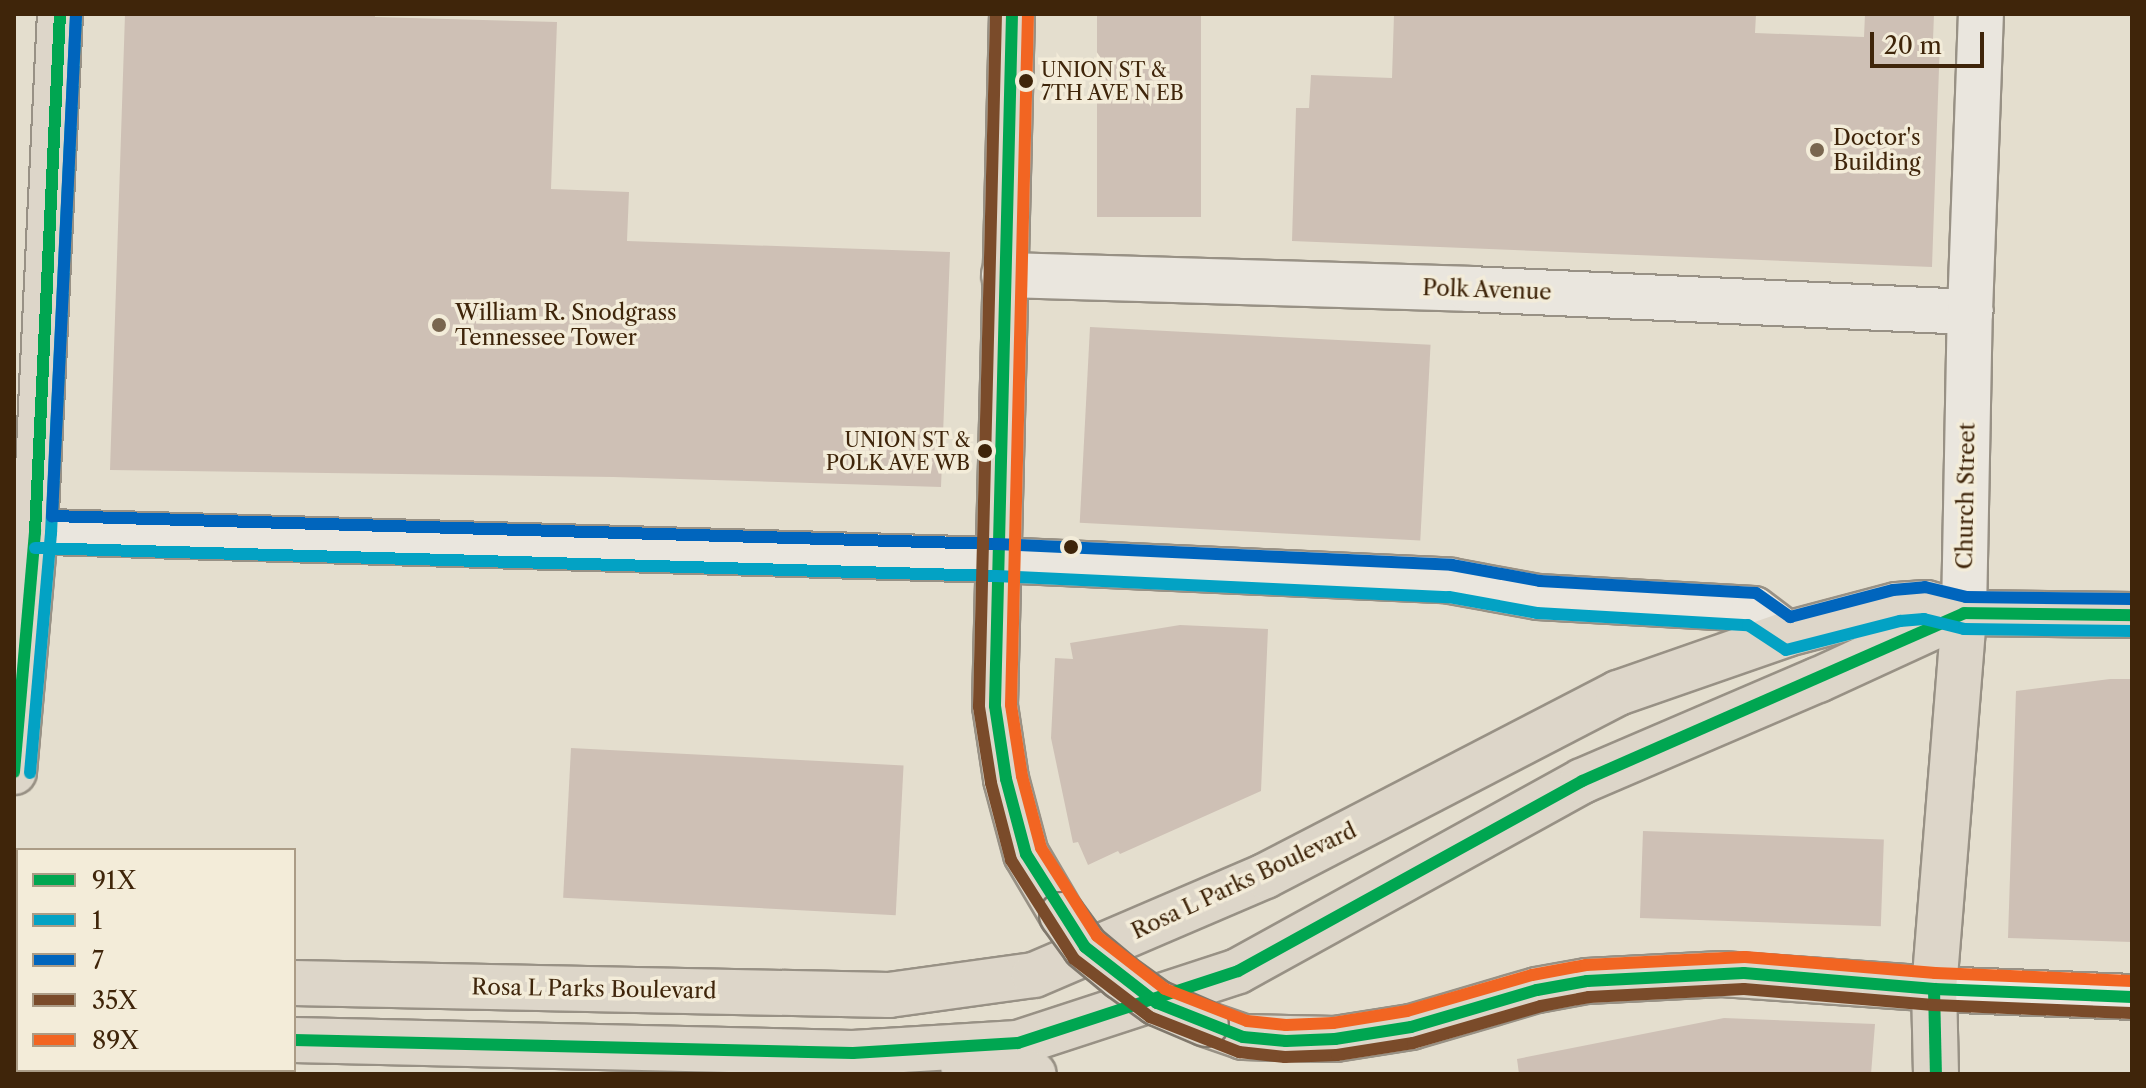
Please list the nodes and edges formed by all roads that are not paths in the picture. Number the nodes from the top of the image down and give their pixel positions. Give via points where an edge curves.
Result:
1 (60, 14) edge
2 (1012, 14) edge
3 (1981, 14) edge
4 (1004, 275) junction
5 (1970, 312) junction
6 (24, 531) edge
7 (997, 560) junction
8 (1964, 613) junction
9 (2132, 615) edge
10 (1787, 634) junction
11 (14, 772) edge
12 (296, 983) edge
13 (1934, 989) junction
14 (2132, 997) edge
15 (296, 1040) edge
16 (853, 1053) junction
17 (1034, 1074) edge
18 (1936, 1074) edge

1 - 6 main road
2 - 4 main road
3 - 5 street, Church Street
4 - 5 street, Polk Avenue
4 - 7 main road
5 - 8 street, Church Street
6 - 7 street
6 - 11 main road
7 - 10 street via 1451,581 1538,597 1754,609
7 - 13 main road, bridge via 995,706 1006,779 1026,854 1085,947 1157,1003 1243,1037 1335,1039 1411,1027 1587,981 1722,974
8 - 9 main road, Rosa L Parks Boulevard
8 - 10 main road, Rosa L Parks Boulevard via 1926,603 1897,605
8 - 13 main road, Church Street
8 - 16 main road, Rosa L Parks Boulevard via 1582,781 1238,971 1018,1043
10 - 12 main road, Rosa L Parks Boulevard via 1618,693 1265,876 1034,975 889,995
13 - 14 street
13 - 18 main road, Church Street
15 - 16 main road, Rosa L Parks Boulevard
16 - 17 main road

